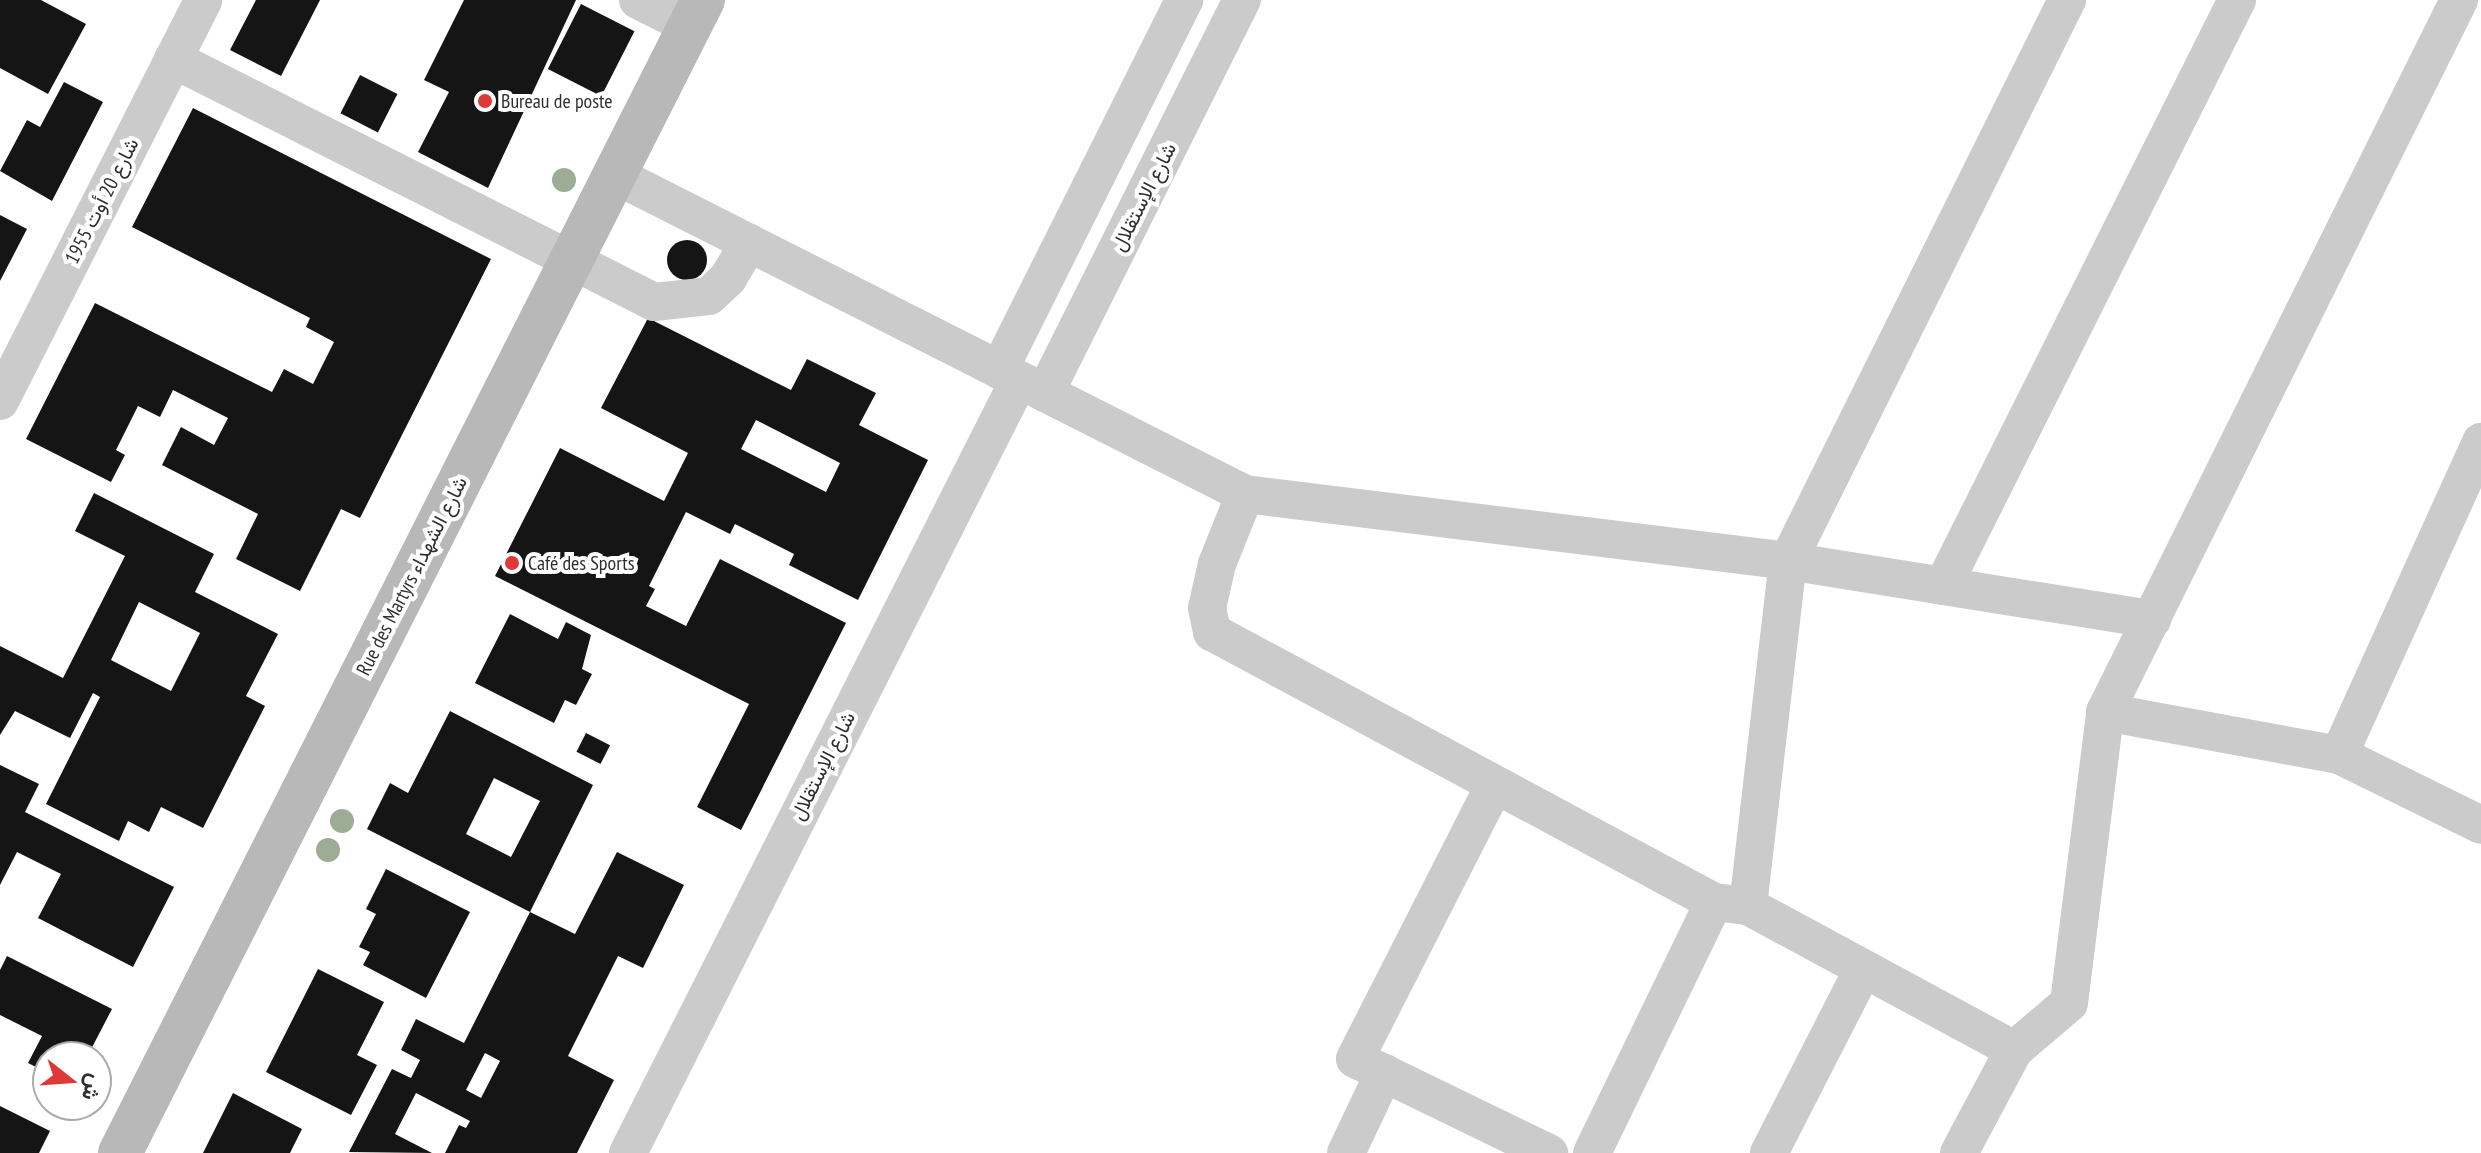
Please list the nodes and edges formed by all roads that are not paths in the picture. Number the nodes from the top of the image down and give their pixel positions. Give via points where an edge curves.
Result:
1 (203, 0) edge
2 (638, 0) edge
3 (1184, 0) edge
4 (1242, 0) edge
5 (2067, 0) edge
6 (2237, 0) edge
7 (2459, 0) edge
8 (696, 13) edge
9 (173, 59) junction
10 (615, 175) junction
11 (749, 243) junction
12 (571, 261) junction
13 (12, 347) edge
14 (1021, 381) junction
15 (0, 401) edge
16 (2481, 442) edge
17 (1245, 494) junction
18 (1788, 561) junction
19 (1943, 586) junction
20 (2152, 619) junction
21 (2105, 712) junction
22 (2339, 755) junction
23 (1494, 786) junction
24 (2481, 825) edge
25 (1731, 904) junction
26 (1862, 971) junction
27 (2014, 1050) junction
28 (1384, 1073) junction
29 (120, 1153) edge
30 (628, 1153) edge
31 (1346, 1153) edge
32 (1549, 1153) edge
33 (1592, 1153) edge
34 (1769, 1153) edge
35 (1959, 1153) edge

1 - 9 street, شارع 20 أوت 1955
2 - 8 street
3 - 14 street, شارع الإستقلال
4 - 14 street, شارع الإستقلال
5 - 18 street
6 - 19 street
7 - 20 street
8 - 10 main road, Rue des Martyrs شارع الشهداء
9 - 12 street
9 - 13 street, شارع 20 أوت 1955
10 - 11 street
10 - 12 main road, Rue des Martyrs شارع الشهداء
11 - 12 street via 728,278 709,296 654,302
11 - 14 street
12 - 29 main road, Rue des Martyrs شارع الشهداء
13 - 15 street, شارع 20 أوت 1955
14 - 17 street
14 - 30 street, شارع الإستقلال
16 - 22 street
17 - 18 street
17 - 23 street via 1217,564 1207,608 1212,632
18 - 19 street
18 - 25 street
19 - 20 street
20 - 21 street
21 - 22 street
21 - 27 street via 2069,1003
22 - 24 street
23 - 25 street
23 - 28 street via 1355,1059
25 - 26 street
25 - 33 street
26 - 27 street
26 - 34 street
27 - 35 street
28 - 31 street
28 - 32 street

